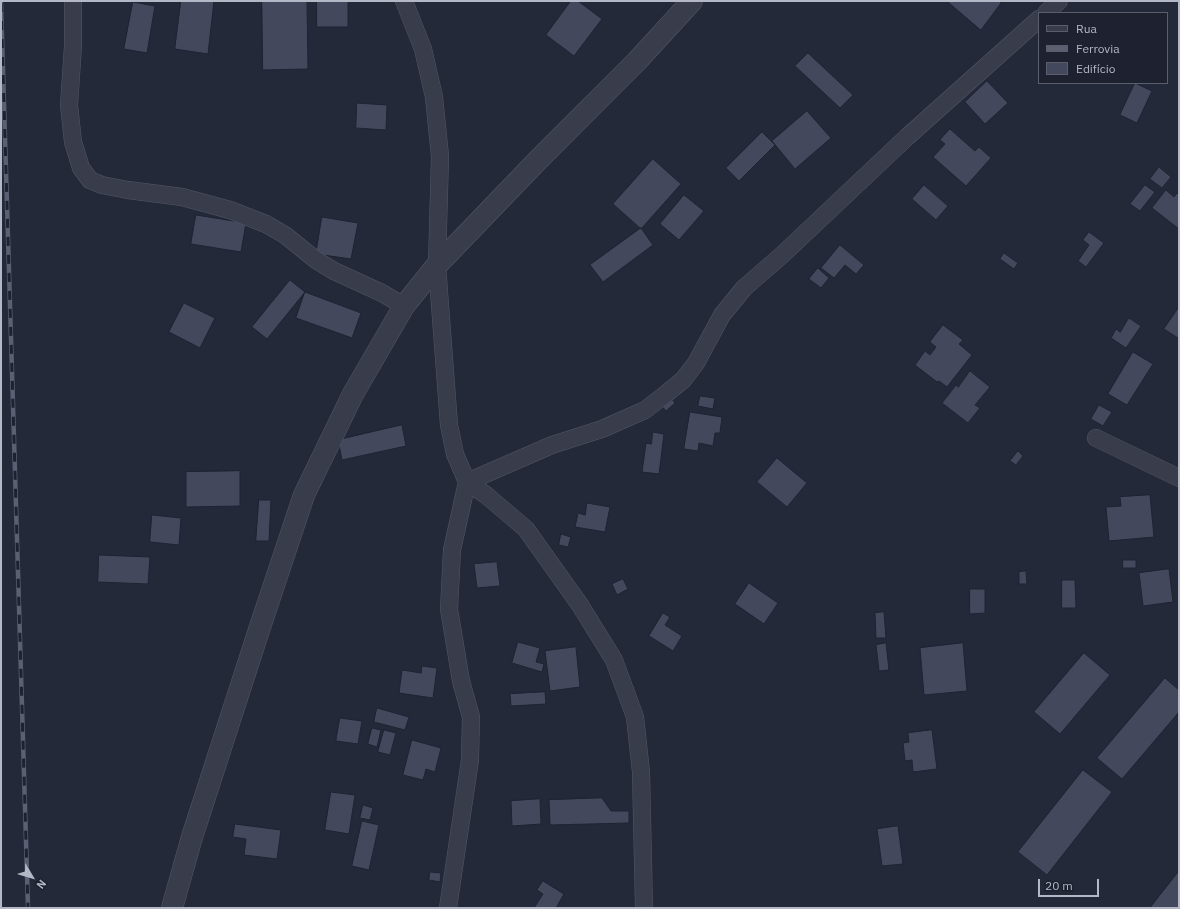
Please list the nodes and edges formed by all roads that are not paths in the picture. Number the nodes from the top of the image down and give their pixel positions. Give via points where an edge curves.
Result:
1 (73, 1) edge
2 (404, 1) edge
3 (692, 1) edge
4 (1059, 1) edge
5 (1047, 12) edge
6 (1038, 20) edge
7 (437, 265) junction
8 (404, 306) junction
9 (1096, 438) dead end
10 (1179, 478) edge
11 (468, 482) junction
12 (172, 908) edge
13 (448, 908) edge
14 (644, 908) edge

1 - 8 street via 69,105 73,142 81,168 90,180 128,190 182,197 230,210 266,224 334,271
2 - 7 street via 423,49 434,97 440,156
3 - 7 street via 637,61
4 - 5 street
6 - 11 street via 744,288 722,315 683,380 667,393 645,410 602,429 552,445
7 - 8 street
7 - 11 street via 449,425 455,454
8 - 12 street via 353,394 304,495 192,837
9 - 10 street
11 - 13 street via 452,550 450,609 461,681 471,717 470,760
11 - 14 street via 526,528 614,660 635,717 641,772

